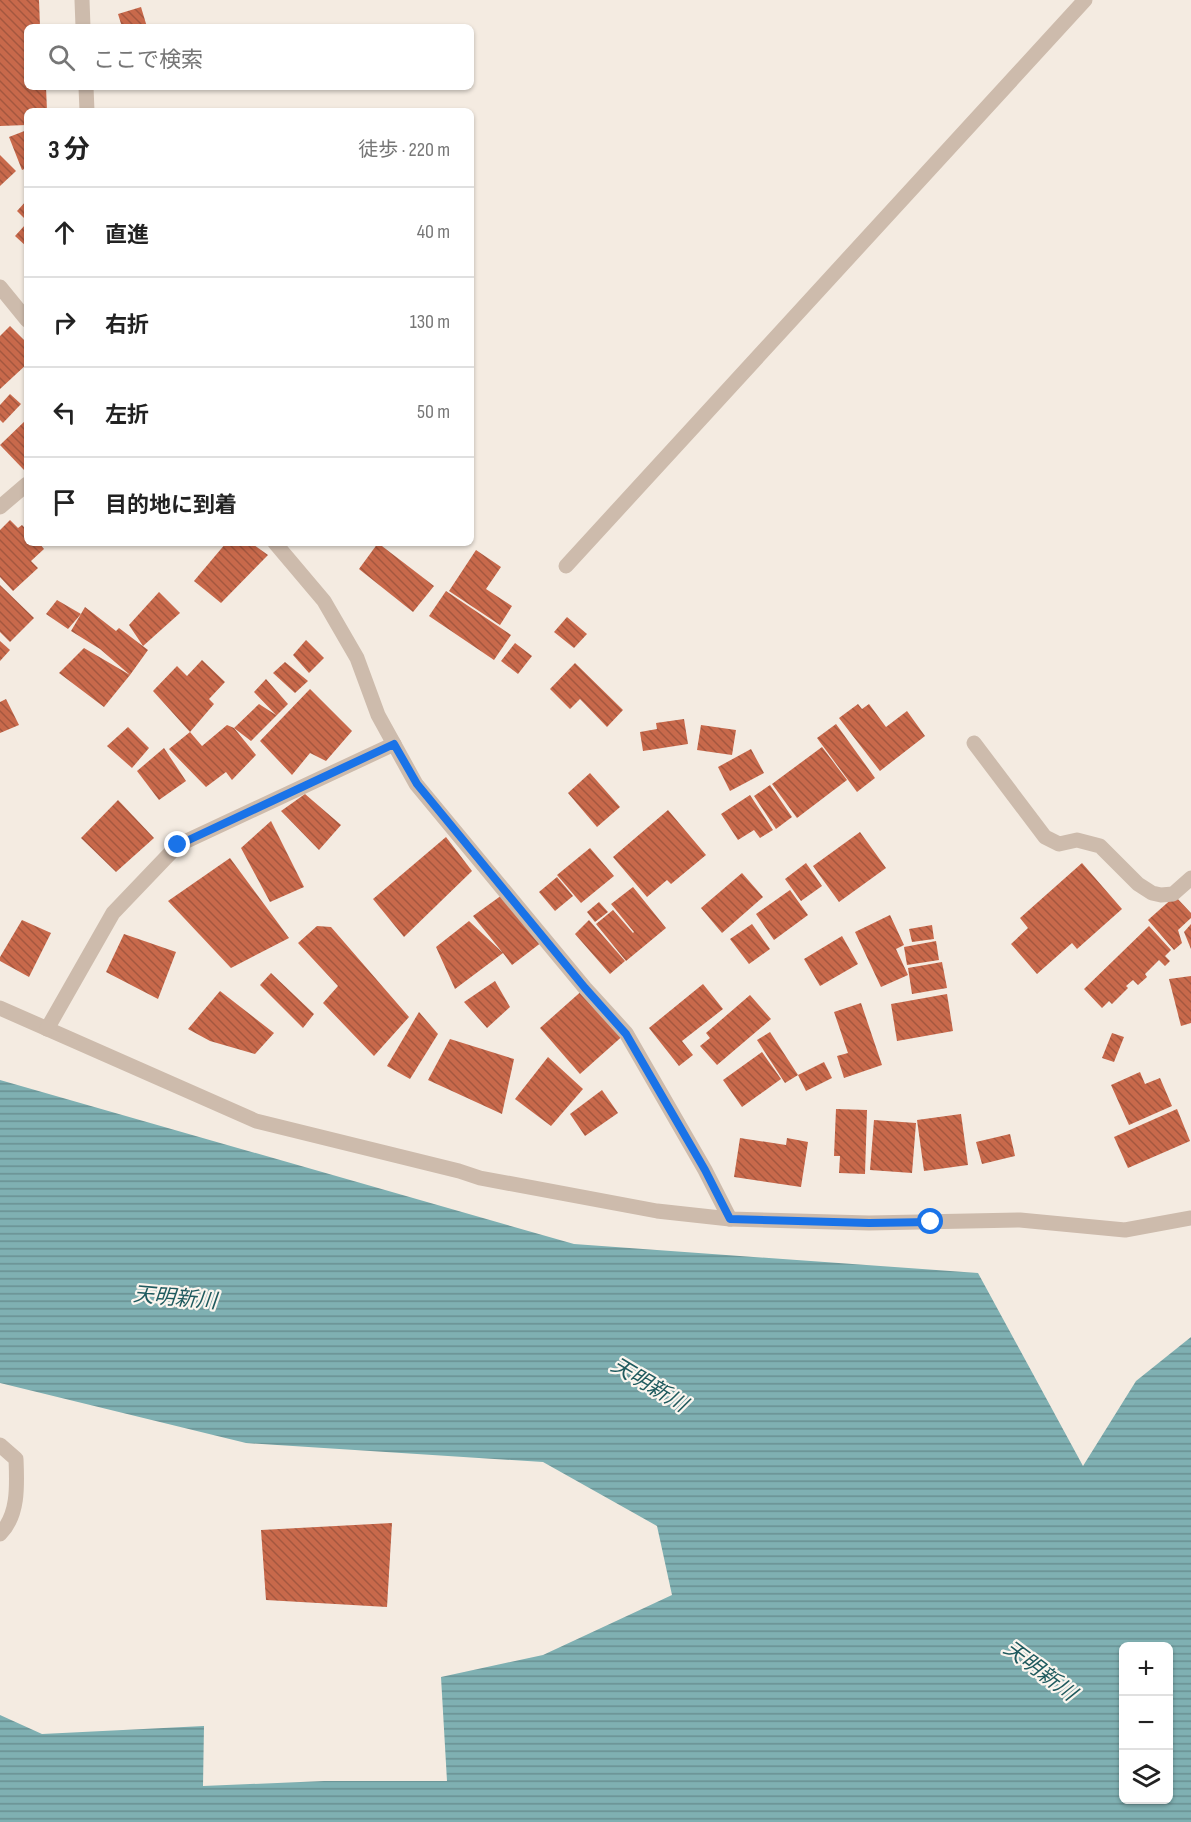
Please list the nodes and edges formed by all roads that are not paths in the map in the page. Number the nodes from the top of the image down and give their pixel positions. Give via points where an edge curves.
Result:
1 (82, 0) edge
2 (1085, 0) edge
3 (83, 24) edge
4 (86, 90) edge
5 (87, 108) edge
6 (0, 287) edge
7 (24, 317) edge
8 (24, 487) edge
9 (0, 507) edge
10 (278, 546) edge
11 (566, 566) dead end
12 (974, 743) dead end
13 (394, 744) junction
14 (1191, 878) edge
15 (0, 1008) edge
16 (47, 1029) junction
17 (1191, 1218) edge
18 (730, 1219) junction
19 (0, 1445) edge
20 (0, 1534) edge

1 - 3 street
2 - 11 street
4 - 5 street
6 - 7 street
8 - 9 street
10 - 13 street via 324,601 357,658 378,715
12 - 14 street via 1045,837 1059,844 1077,840 1100,846 1152,893 1173,894
13 - 16 street via 178,845 113,913
13 - 18 street via 424,793 626,1034
15 - 16 street
16 - 18 street via 256,1120 480,1178 657,1211
17 - 18 street via 1125,1230 1020,1220 869,1223
19 - 20 street via 16,1458 17,1495 8,1527

